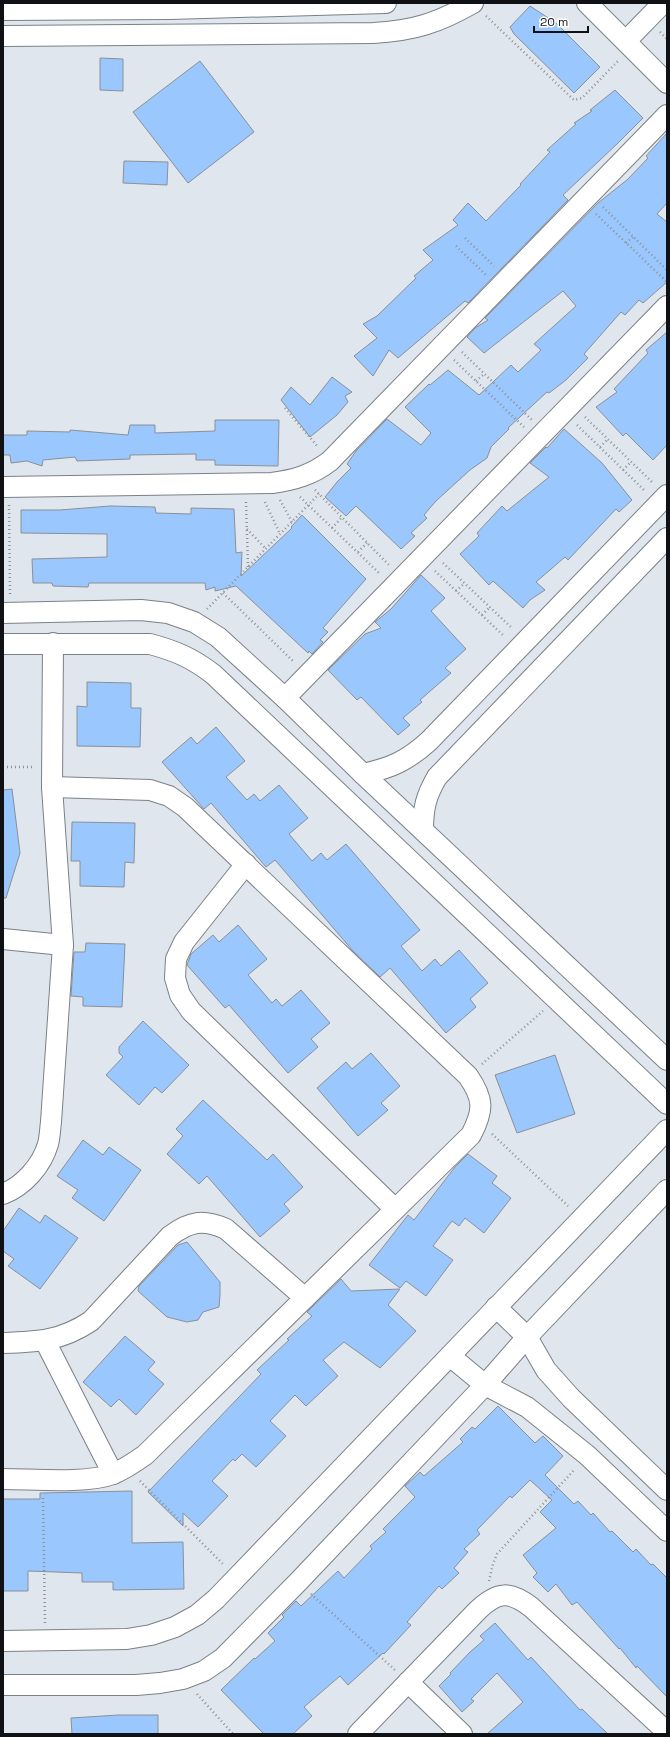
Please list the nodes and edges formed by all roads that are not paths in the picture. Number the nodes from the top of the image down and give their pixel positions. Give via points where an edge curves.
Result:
1 (386, 3) edge
2 (588, 3) edge
3 (663, 3) edge
4 (170, 6) edge
5 (478, 8) edge
6 (3, 10) edge
7 (171, 35) junction
8 (3, 36) edge
9 (628, 44) junction
10 (667, 83) edge
11 (667, 115) edge
12 (667, 306) edge
13 (6, 487) edge
14 (664, 498) edge
15 (667, 538) edge
16 (7, 613) edge
17 (53, 643) junction
18 (3, 644) edge
19 (285, 698) junction
20 (363, 774) junction
21 (52, 787) junction
22 (423, 830) junction
23 (246, 864) junction
24 (510, 913) junction
25 (488, 935) junction
26 (3, 939) edge
27 (63, 945) junction
28 (667, 1060) edge
29 (667, 1104) edge
30 (667, 1130) edge
31 (667, 1190) edge
32 (3, 1194) edge
33 (395, 1209) junction
34 (305, 1298) junction
35 (496, 1306) junction
36 (527, 1337) junction
37 (45, 1341) junction
38 (3, 1343) edge
39 (450, 1356) junction
40 (485, 1385) junction
41 (120, 1471) junction
42 (3, 1479) edge
43 (667, 1490) edge
44 (667, 1531) edge
45 (3, 1641) edge
46 (408, 1682) junction
47 (3, 1685) edge
48 (667, 1732) edge
49 (358, 1734) edge
50 (462, 1734) edge

1 - 4 street
2 - 9 street
3 - 9 street
4 - 6 street
4 - 7 street
5 - 7 street via 400,31
7 - 8 street
9 - 10 street
11 - 13 street via 330,461 312,473 272,482
12 - 19 street
14 - 20 street via 415,754 399,764
15 - 22 street via 437,777 428,793 423,812
16 - 19 street via 141,610 168,614 194,622 218,637
17 - 18 street
17 - 21 street
17 - 25 street via 150,644 173,650 195,660 214,674
19 - 20 street
20 - 22 street
21 - 23 street via 131,788 169,796 185,807
21 - 27 street
22 - 24 street
23 - 33 street via 184,942 176,959 175,978 180,996 191,1011
23 - 33 street via 468,1076 477,1089 481,1105 478,1121 471,1135
24 - 25 street
24 - 28 street
25 - 29 street
26 - 27 street
27 - 32 street via 48,1144 39,1164 24,1181
30 - 35 street
31 - 36 street
33 - 34 street
34 - 37 street via 226,1229 212,1223 197,1222 182,1227 170,1236 91,1321 69,1334
34 - 41 street via 145,1455
35 - 36 street
35 - 39 street
36 - 40 street
36 - 43 street via 546,1370 571,1398
37 - 38 street
37 - 41 street
39 - 40 street
39 - 45 street via 237,1578 197,1615 175,1627 152,1635 127,1639
40 - 44 street via 528,1407 587,1456
40 - 47 street via 298,1582 223,1658 204,1671 183,1679 136,1685
41 - 42 street via 94,1478
46 - 48 street via 489,1599 504,1595 519,1598
46 - 49 street
46 - 50 street

